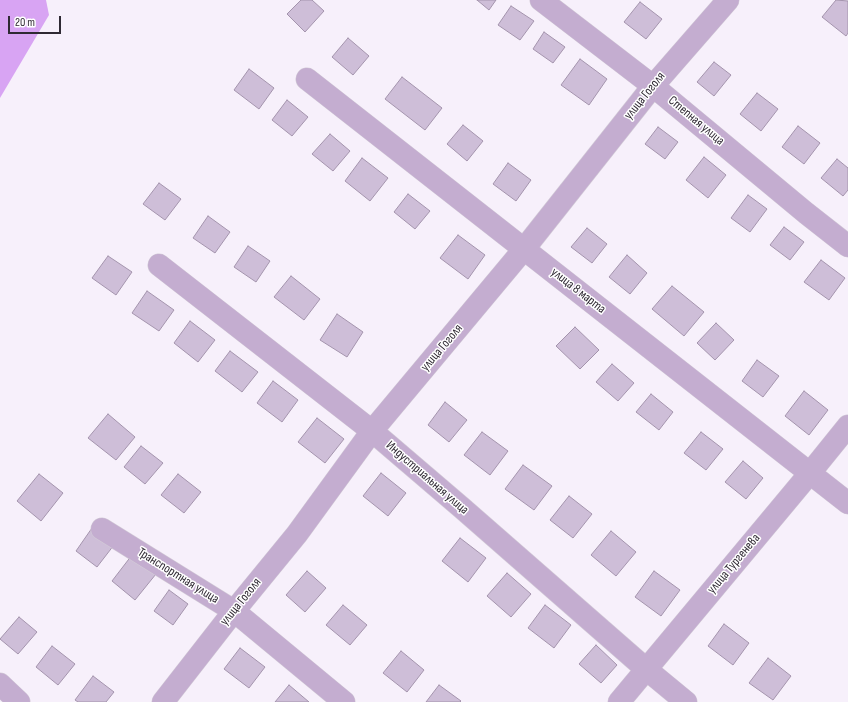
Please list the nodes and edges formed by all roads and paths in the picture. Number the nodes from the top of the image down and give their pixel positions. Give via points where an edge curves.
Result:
1 (541, 0) edge
2 (728, 0) edge
3 (307, 79) dead end
4 (653, 86) junction
5 (848, 246) edge
6 (524, 249) junction
7 (159, 265) dead end
8 (848, 426) edge
9 (372, 432) junction
10 (810, 473) junction
11 (848, 503) edge
12 (102, 529) dead end
13 (234, 610) junction
14 (646, 669) junction
15 (0, 684) edge
16 (19, 702) edge
17 (163, 702) edge
18 (344, 702) edge
19 (619, 702) edge
20 (686, 702) edge

1 - 4 street, Степная улица
2 - 4 street, улица Гоголя
3 - 6 street, улица 8 марта
4 - 5 street, Степная улица
4 - 6 street, улица Гоголя
6 - 9 street, улица Гоголя
6 - 10 street, улица 8 марта
7 - 9 street, Индустриальная улица
8 - 10 street, улица Тургенева
9 - 13 street, улица Гоголя via 297,534
9 - 14 street, Индустриальная улица
10 - 11 street, улица 8 марта
10 - 14 street, улица Тургенева
12 - 13 street, Транспортная улица
13 - 17 street, улица Гоголя
13 - 18 street, Транспортная улица
14 - 19 street, улица Тургенева
14 - 20 street, Индустриальная улица
15 - 16 street

